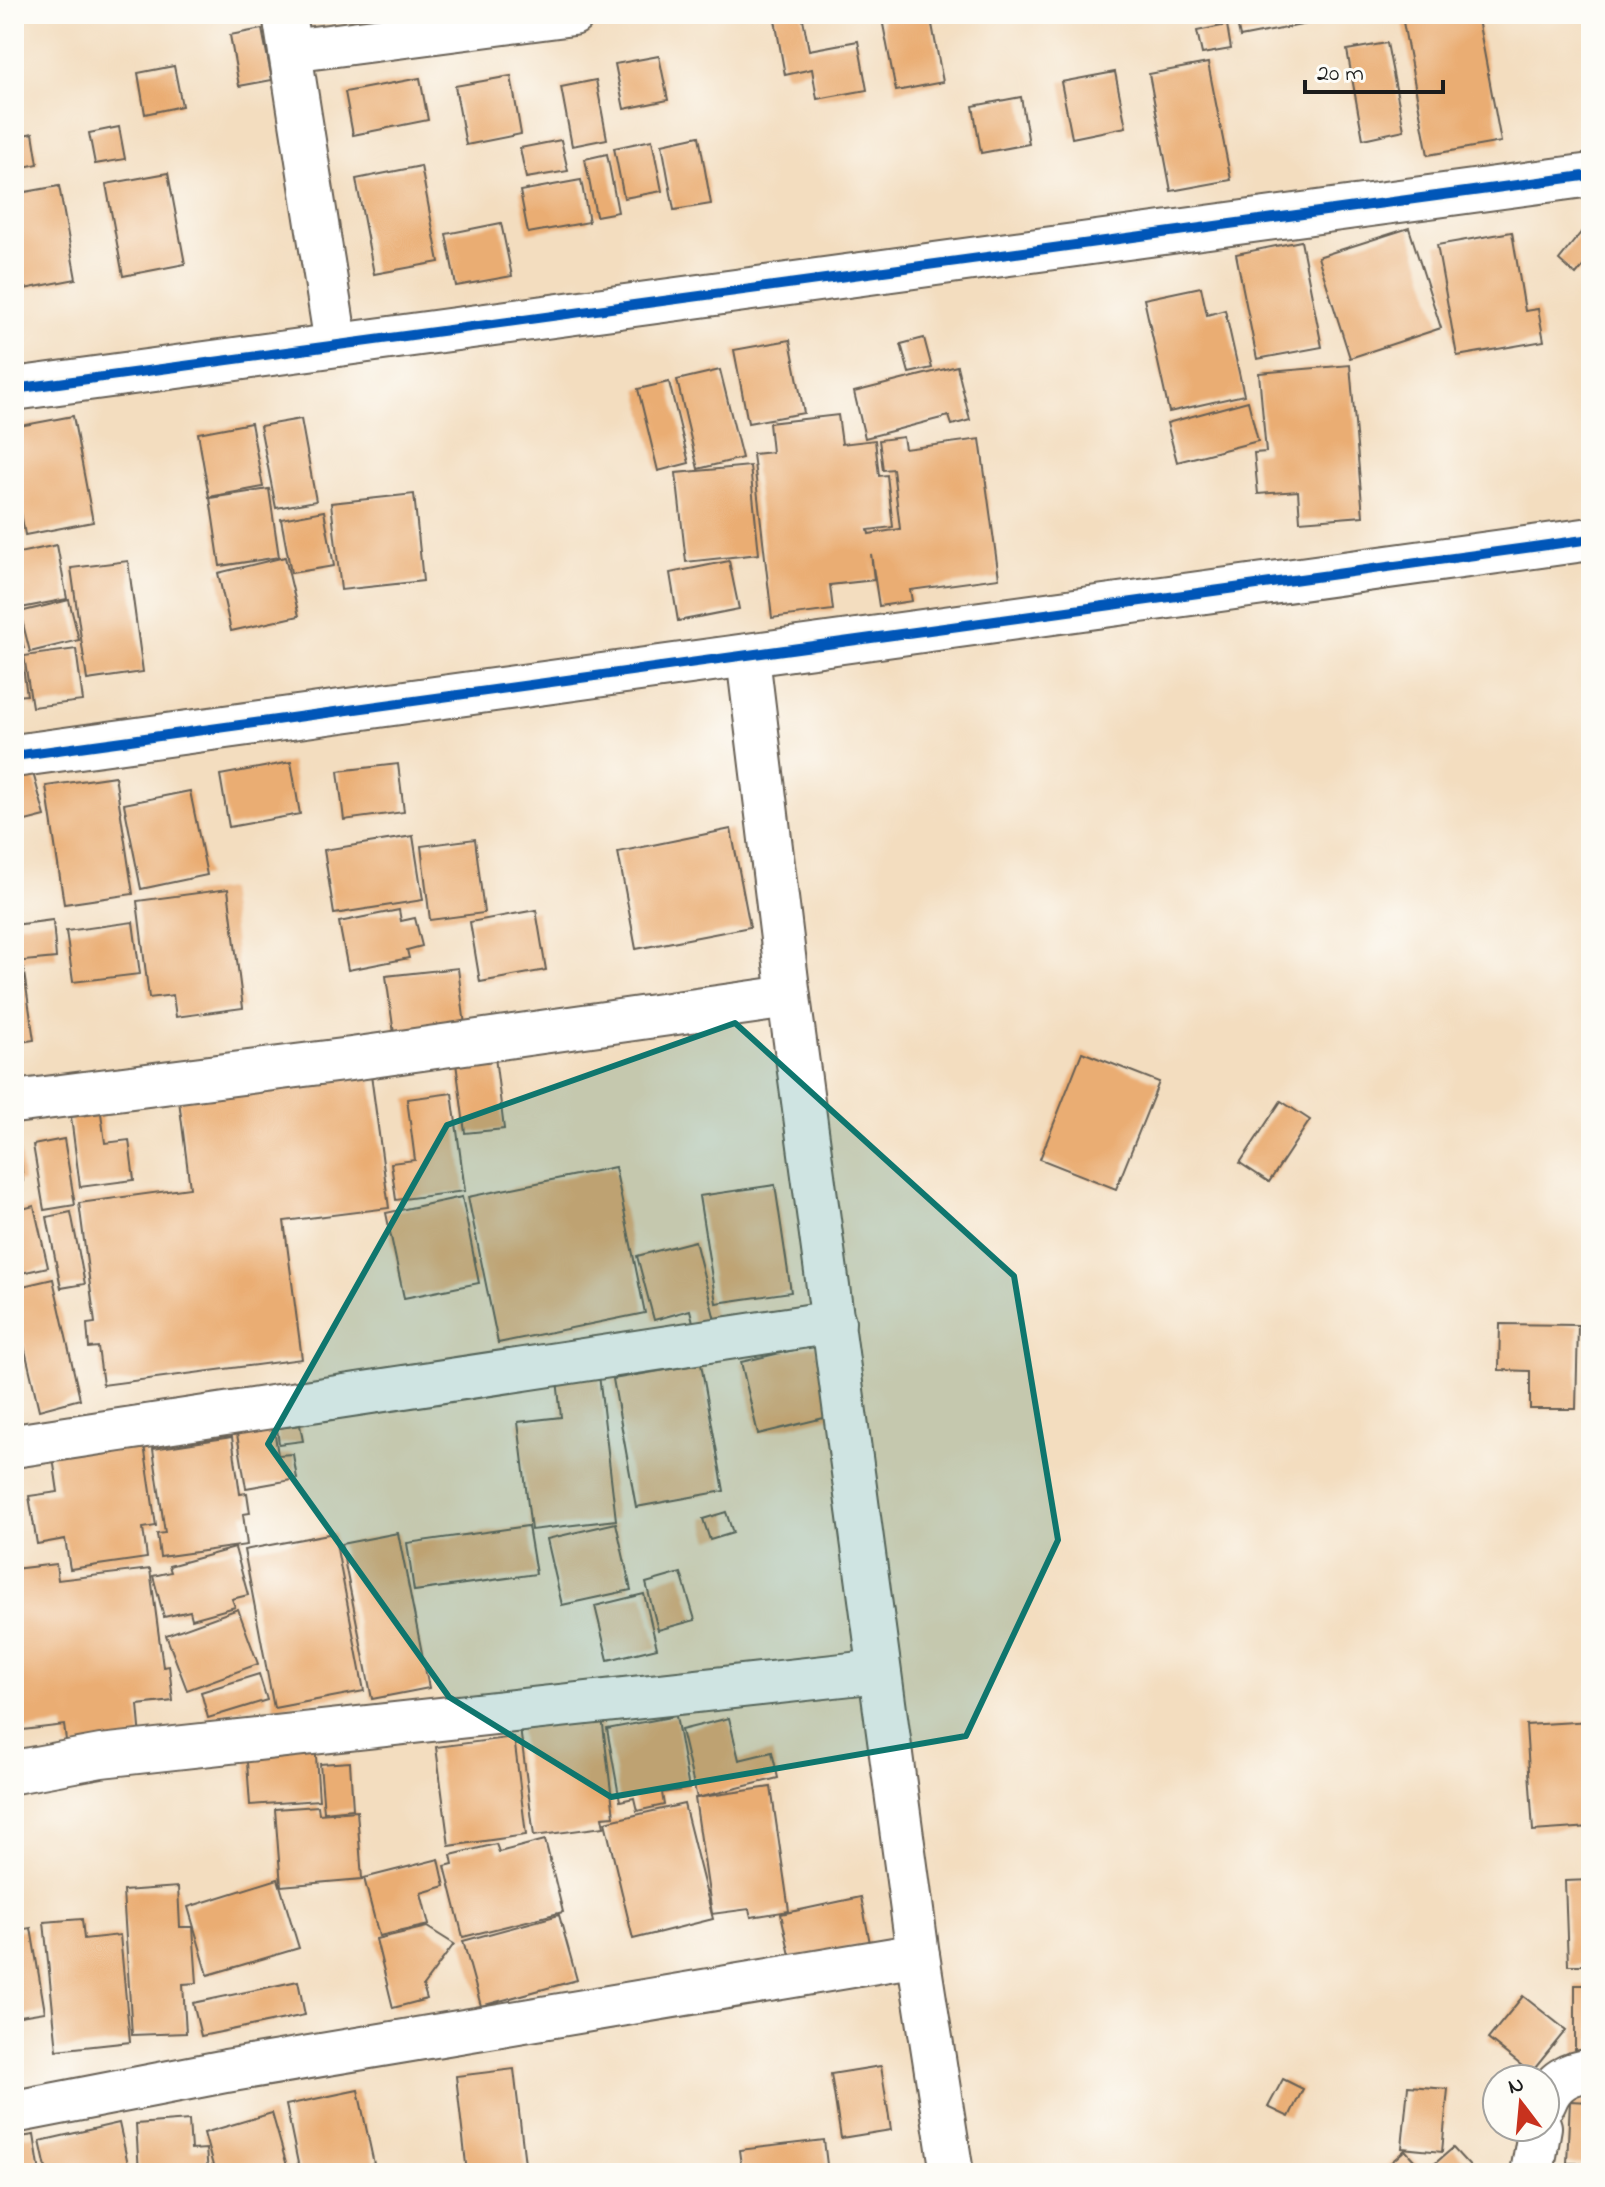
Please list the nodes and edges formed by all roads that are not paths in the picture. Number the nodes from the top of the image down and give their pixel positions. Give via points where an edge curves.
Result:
1 (573, 14) edge
2 (287, 32) edge
3 (1591, 175) edge
4 (336, 344) junction
5 (14, 389) edge
6 (1591, 539) edge
7 (748, 657) junction
8 (14, 756) edge
9 (789, 997) junction
10 (14, 1102) edge
11 (834, 1322) junction
12 (14, 1446) edge
13 (879, 1671) junction
14 (14, 1772) edge
15 (918, 1955) junction
16 (1591, 2070) edge
17 (1561, 2080) edge
18 (14, 2112) edge
19 (1537, 2143) edge
20 (952, 2173) edge
21 (1532, 2173) edge

1 - 2 street
2 - 4 street
3 - 4 street
4 - 5 street
6 - 7 street
7 - 8 street
7 - 9 street
9 - 10 street
9 - 11 street
11 - 12 street
11 - 13 street
13 - 14 street via 101,1756
13 - 15 street
15 - 18 street via 226,2071
15 - 20 street
16 - 17 street
19 - 21 street

